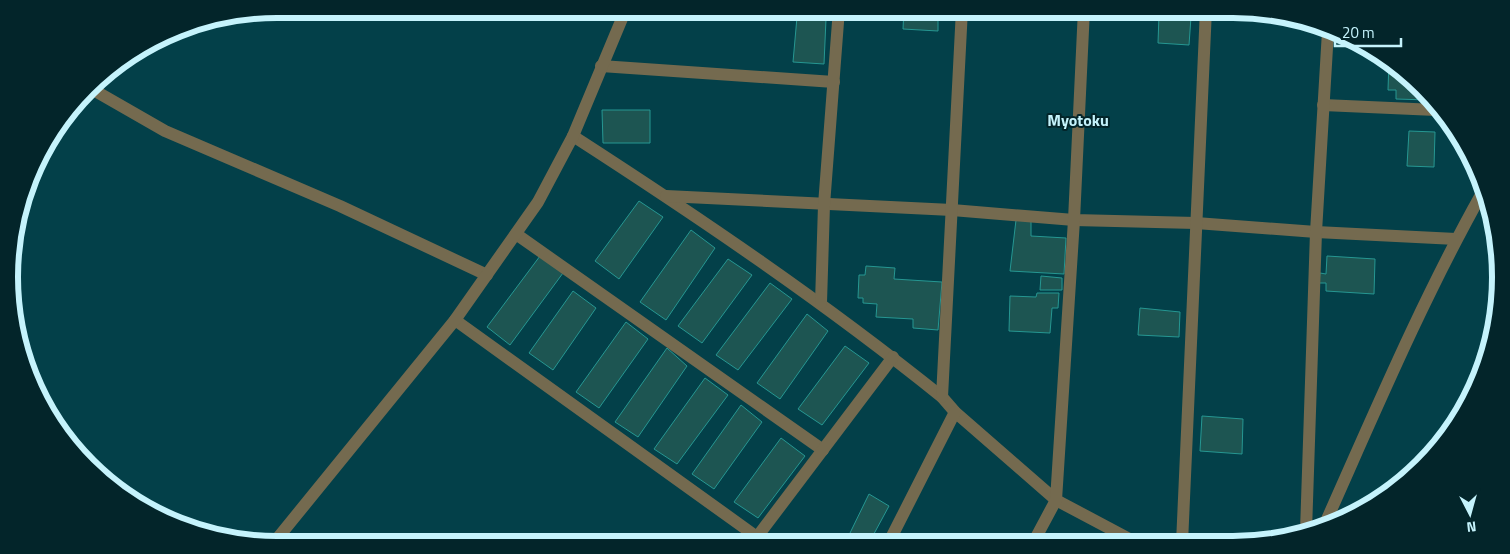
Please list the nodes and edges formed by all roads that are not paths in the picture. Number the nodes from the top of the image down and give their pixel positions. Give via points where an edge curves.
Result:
1 (622, 18) edge
2 (838, 18) edge
3 (962, 18) edge
4 (1084, 18) edge
5 (1206, 18) edge
6 (1328, 35) edge
7 (601, 66) junction
8 (834, 82) junction
9 (96, 92) edge
10 (1323, 105) junction
11 (1431, 110) edge
12 (573, 136) junction
13 (666, 196) junction
14 (1480, 197) edge
15 (824, 204) junction
16 (952, 210) junction
17 (1074, 220) junction
18 (1196, 223) junction
19 (1316, 232) junction
20 (516, 234) junction
21 (1456, 239) junction
22 (487, 275) junction
23 (821, 303) junction
24 (455, 320) junction
25 (893, 357) junction
26 (942, 397) junction
27 (955, 412) junction
28 (823, 450) junction
29 (1056, 500) junction
30 (1327, 519) edge
31 (1306, 526) edge
32 (279, 536) edge
33 (753, 536) edge
34 (763, 536) edge
35 (892, 536) edge
36 (1037, 536) edge
37 (1124, 536) edge
38 (1182, 536) edge

1 - 7 street
2 - 8 street
3 - 16 street
4 - 17 street
5 - 18 street
6 - 10 street
7 - 8 street
7 - 12 street
8 - 15 street
9 - 22 street via 165,131 340,206
10 - 11 street
10 - 19 street
12 - 13 street
12 - 20 street via 538,202
13 - 15 street
13 - 23 street
14 - 21 street
15 - 16 street
15 - 23 street
16 - 17 street
16 - 26 street
17 - 18 street
17 - 29 street
18 - 19 street
18 - 38 street
19 - 21 street
19 - 31 street
20 - 22 street
20 - 28 street
21 - 30 street
22 - 24 street
23 - 25 street
24 - 32 street
24 - 33 street
25 - 26 street
25 - 28 street
26 - 27 street
27 - 29 street
27 - 35 street
28 - 34 street
29 - 36 street
29 - 37 street

